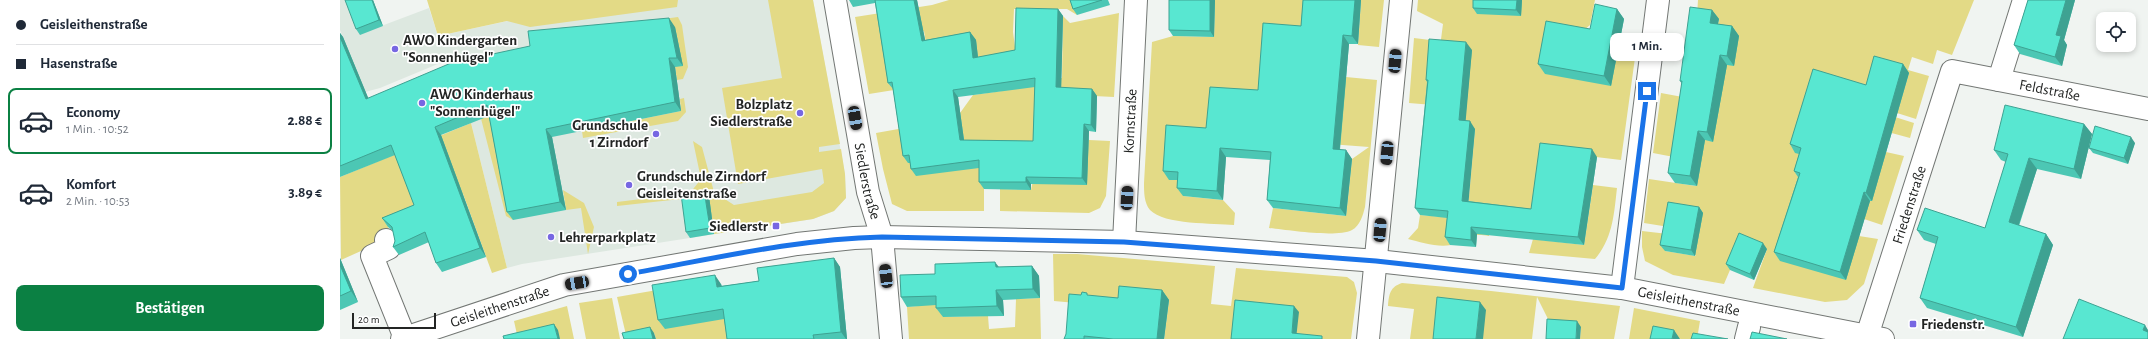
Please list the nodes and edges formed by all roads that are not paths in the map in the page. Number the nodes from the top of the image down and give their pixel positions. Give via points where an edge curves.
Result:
1 (835, 0) edge
2 (1136, 0) edge
3 (1401, 0) edge
4 (1658, 0) edge
5 (2024, 0) edge
6 (1952, 71) joint
7 (1999, 80) junction
8 (2148, 109) edge
9 (882, 237) junction
10 (386, 240) dead end
11 (1124, 242) junction
12 (1376, 261) junction
13 (1622, 288) junction
14 (403, 338) edge
15 (1872, 338) edge
16 (892, 339) edge
17 (1368, 339) edge

1 - 9 street, Siedlerstraße via 868,192
2 - 11 street, Kornstraße
3 - 12 street
4 - 13 street
5 - 7 street
6 - 7 street, Feldstraße
6 - 15 street, Friedenstraße
7 - 8 street, Feldstraße
9 - 11 street, Geisleithenstraße
9 - 14 street, Geisleithenstraße via 797,244 564,285
9 - 16 street, Siedlerstraße
10 - 14 street via 389,248 372,256
11 - 12 street, Geisleithenstraße
12 - 13 street, Geisleithenstraße
12 - 17 street
13 - 15 street, Geisleithenstraße

